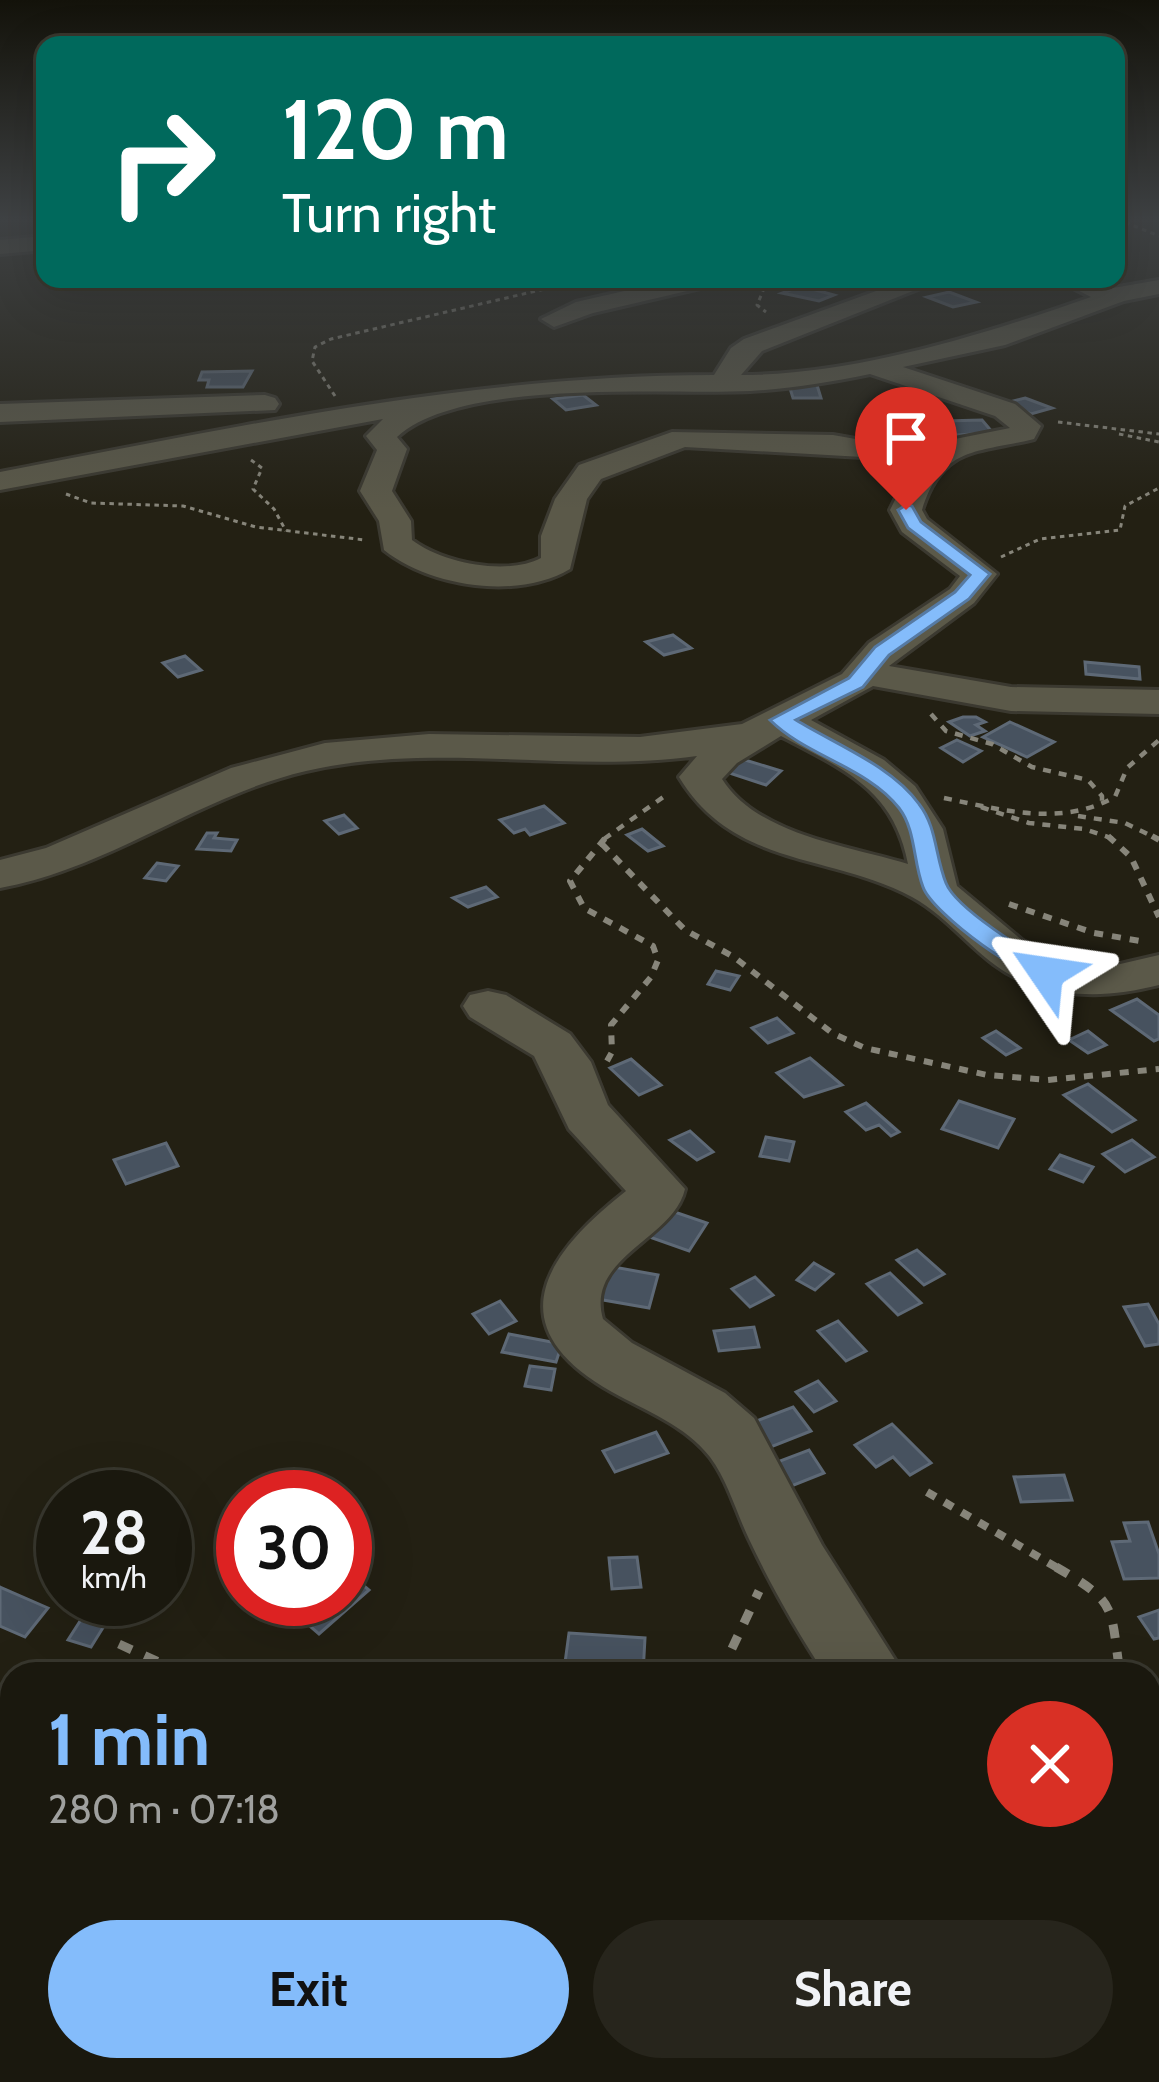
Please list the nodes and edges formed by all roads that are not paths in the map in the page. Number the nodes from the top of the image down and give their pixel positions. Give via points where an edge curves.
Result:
1 (560, 316) edge
2 (831, 316) edge
3 (1058, 316) edge
4 (554, 319) dead end
5 (874, 366) junction
6 (722, 384) junction
7 (250, 385) dead end
8 (446, 401) junction
9 (349, 411) junction
10 (0, 413) edge
11 (944, 450) junction
12 (0, 481) edge
13 (864, 674) junction
14 (1159, 701) edge
15 (768, 727) junction
16 (0, 874) edge
17 (934, 883) junction
18 (1154, 956) edge
19 (488, 1006) dead end
20 (859, 1662) edge

1 - 4 street
2 - 6 street via 753,345
3 - 5 street
5 - 6 street
5 - 11 street via 1013,413 1026,426 1024,433
6 - 8 street via 599,383
7 - 9 street
8 - 9 street
8 - 11 street via 400,418 381,436 392,449 376,496 395,520 396,543 411,557 502,575 545,572 561,556 558,536 590,472 692,436
9 - 10 street via 247,404
9 - 12 street
11 - 13 street via 921,467 908,518 980,574
13 - 14 street via 1011,699
13 - 15 street
15 - 16 street via 670,747 426,746 326,755 265,768 67,855
15 - 17 street via 888,785 920,825
15 - 17 street via 723,754 700,777 704,789 768,833
17 - 18 street via 1000,947 1046,973 1086,982 1129,979
19 - 20 street via 552,1045 588,1116 657,1190 611,1232 574,1287 569,1313 583,1340 725,1429

